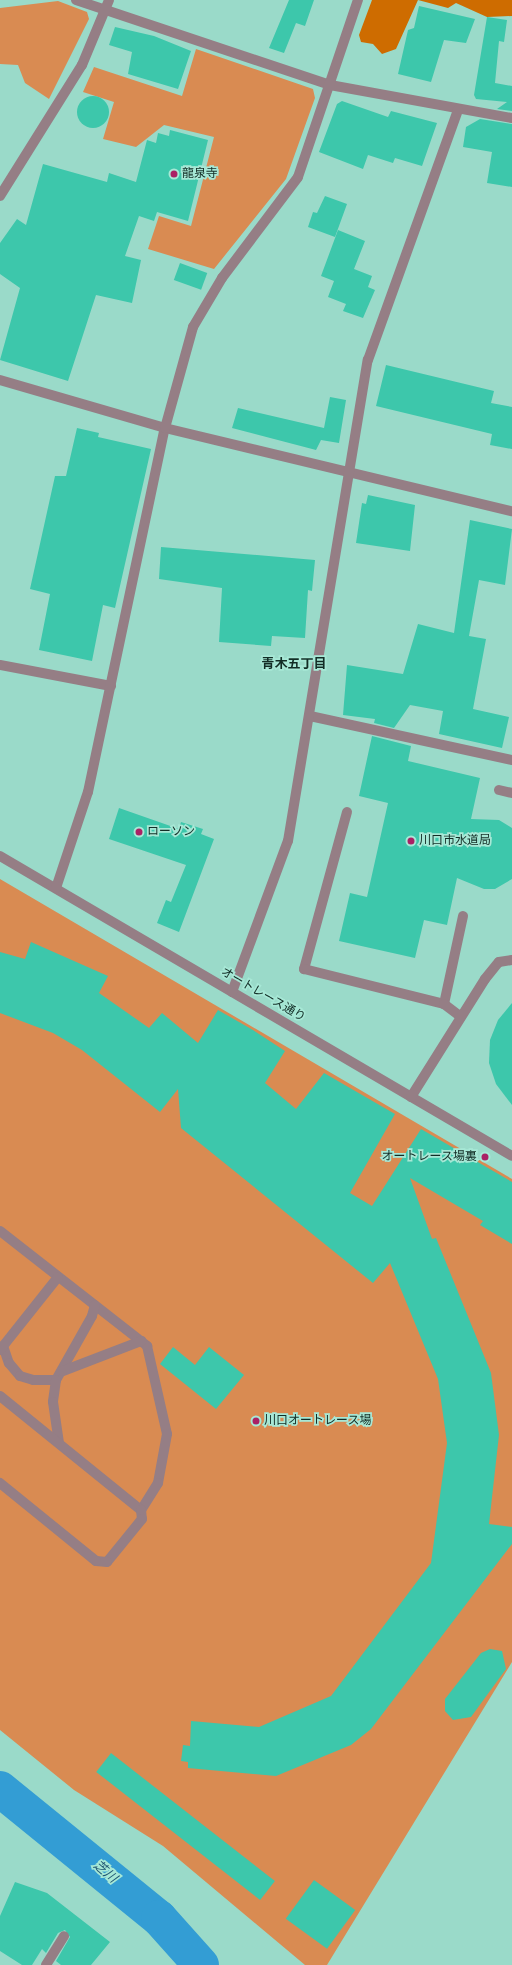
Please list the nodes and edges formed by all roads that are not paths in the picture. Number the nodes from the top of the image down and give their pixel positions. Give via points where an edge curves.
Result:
1 (76, 0) edge
2 (358, 0) edge
3 (107, 4) edge
4 (330, 85) junction
5 (458, 110) junction
6 (512, 118) edge
7 (0, 196) edge
8 (0, 380) edge
9 (165, 428) junction
10 (348, 472) junction
11 (512, 511) edge
12 (0, 665) edge
13 (111, 686) junction
14 (310, 716) junction
15 (512, 760) edge
16 (499, 790) dead end
17 (512, 793) edge
18 (347, 812) dead end
19 (0, 856) edge
20 (56, 888) junction
21 (464, 916) dead end
22 (512, 960) edge
23 (232, 992) junction
24 (444, 1004) junction
25 (461, 1017) junction
26 (411, 1097) junction
27 (512, 1156) edge
28 (0, 1231) edge
29 (58, 1276) junction
30 (95, 1305) junction
31 (141, 1341) junction
32 (1, 1348) edge
33 (63, 1372) junction
34 (56, 1380) junction
35 (0, 1396) edge
36 (59, 1443) junction
37 (0, 1483) edge
38 (141, 1510) junction
39 (64, 1936) dead end
40 (46, 1965) edge

1 - 3 street
2 - 4 street
3 - 4 street
3 - 7 street via 79,71
4 - 5 street
4 - 9 street via 298,177 222,278 193,327
5 - 6 street
5 - 10 street via 368,360
8 - 9 street
9 - 10 street
9 - 13 street
10 - 11 street
10 - 14 street
12 - 13 street
13 - 20 street via 88,792
14 - 15 street
14 - 23 street via 282,866
16 - 17 street
18 - 24 street via 304,969
19 - 20 street, オートレース通り
20 - 23 street, オートレース通り
21 - 24 street
22 - 25 street via 499,962
23 - 26 street, オートレース通り
24 - 25 street
25 - 26 street
26 - 27 street, オートレース通り
28 - 29 street
29 - 30 street
29 - 32 street
30 - 31 street
30 - 33 street
31 - 33 street
31 - 38 street via 147,1346 167,1434 158,1483
32 - 34 street via 20,1376 33,1380
33 - 34 street
34 - 36 street via 52,1402
35 - 36 street
36 - 38 street
37 - 38 street via 96,1561 107,1562 142,1519
39 - 40 street

